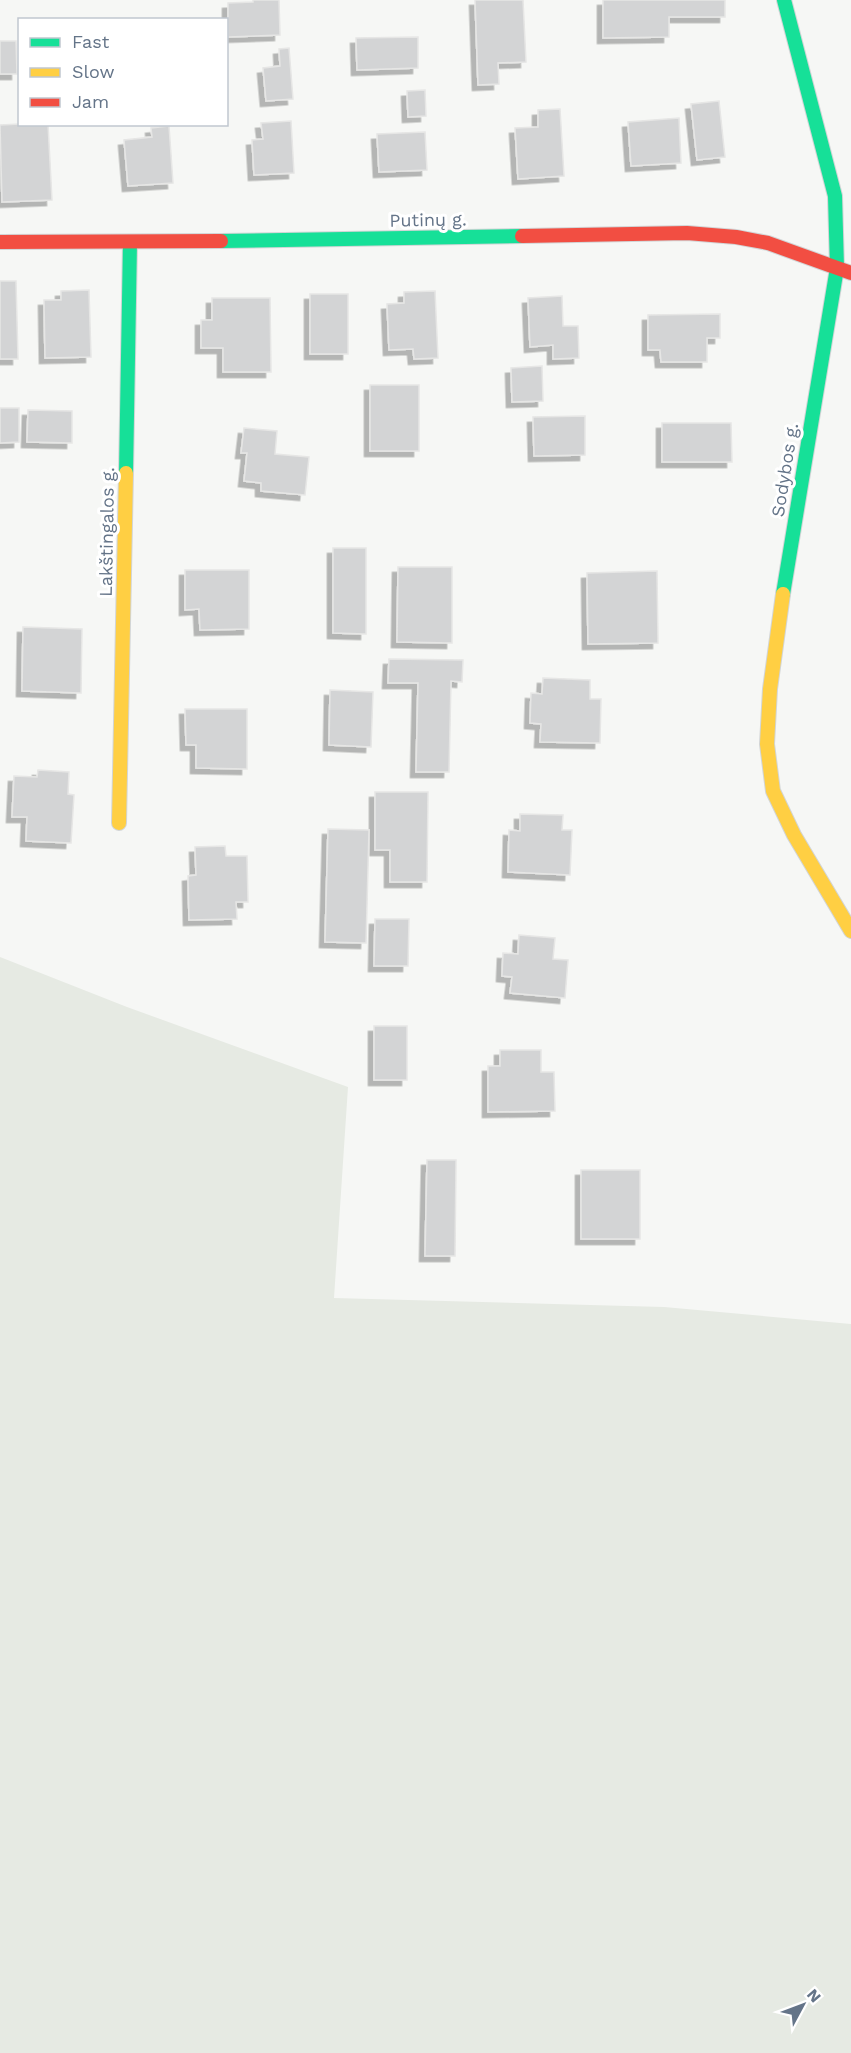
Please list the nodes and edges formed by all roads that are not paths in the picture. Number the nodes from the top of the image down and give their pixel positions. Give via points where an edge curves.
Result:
1 (784, 0) edge
2 (0, 242) edge
3 (130, 242) junction
4 (837, 268) junction
5 (851, 273) edge
6 (119, 823) dead end
7 (851, 931) edge

1 - 4 street, Sodybos g. via 835,196
2 - 3 street, Putinų g.
3 - 4 street, Putinų g. via 687,233 768,243
3 - 6 street, Lakštingalos g.
4 - 5 street, Putinų g.
4 - 7 street, Sodybos g. via 778,627 767,744 773,792

